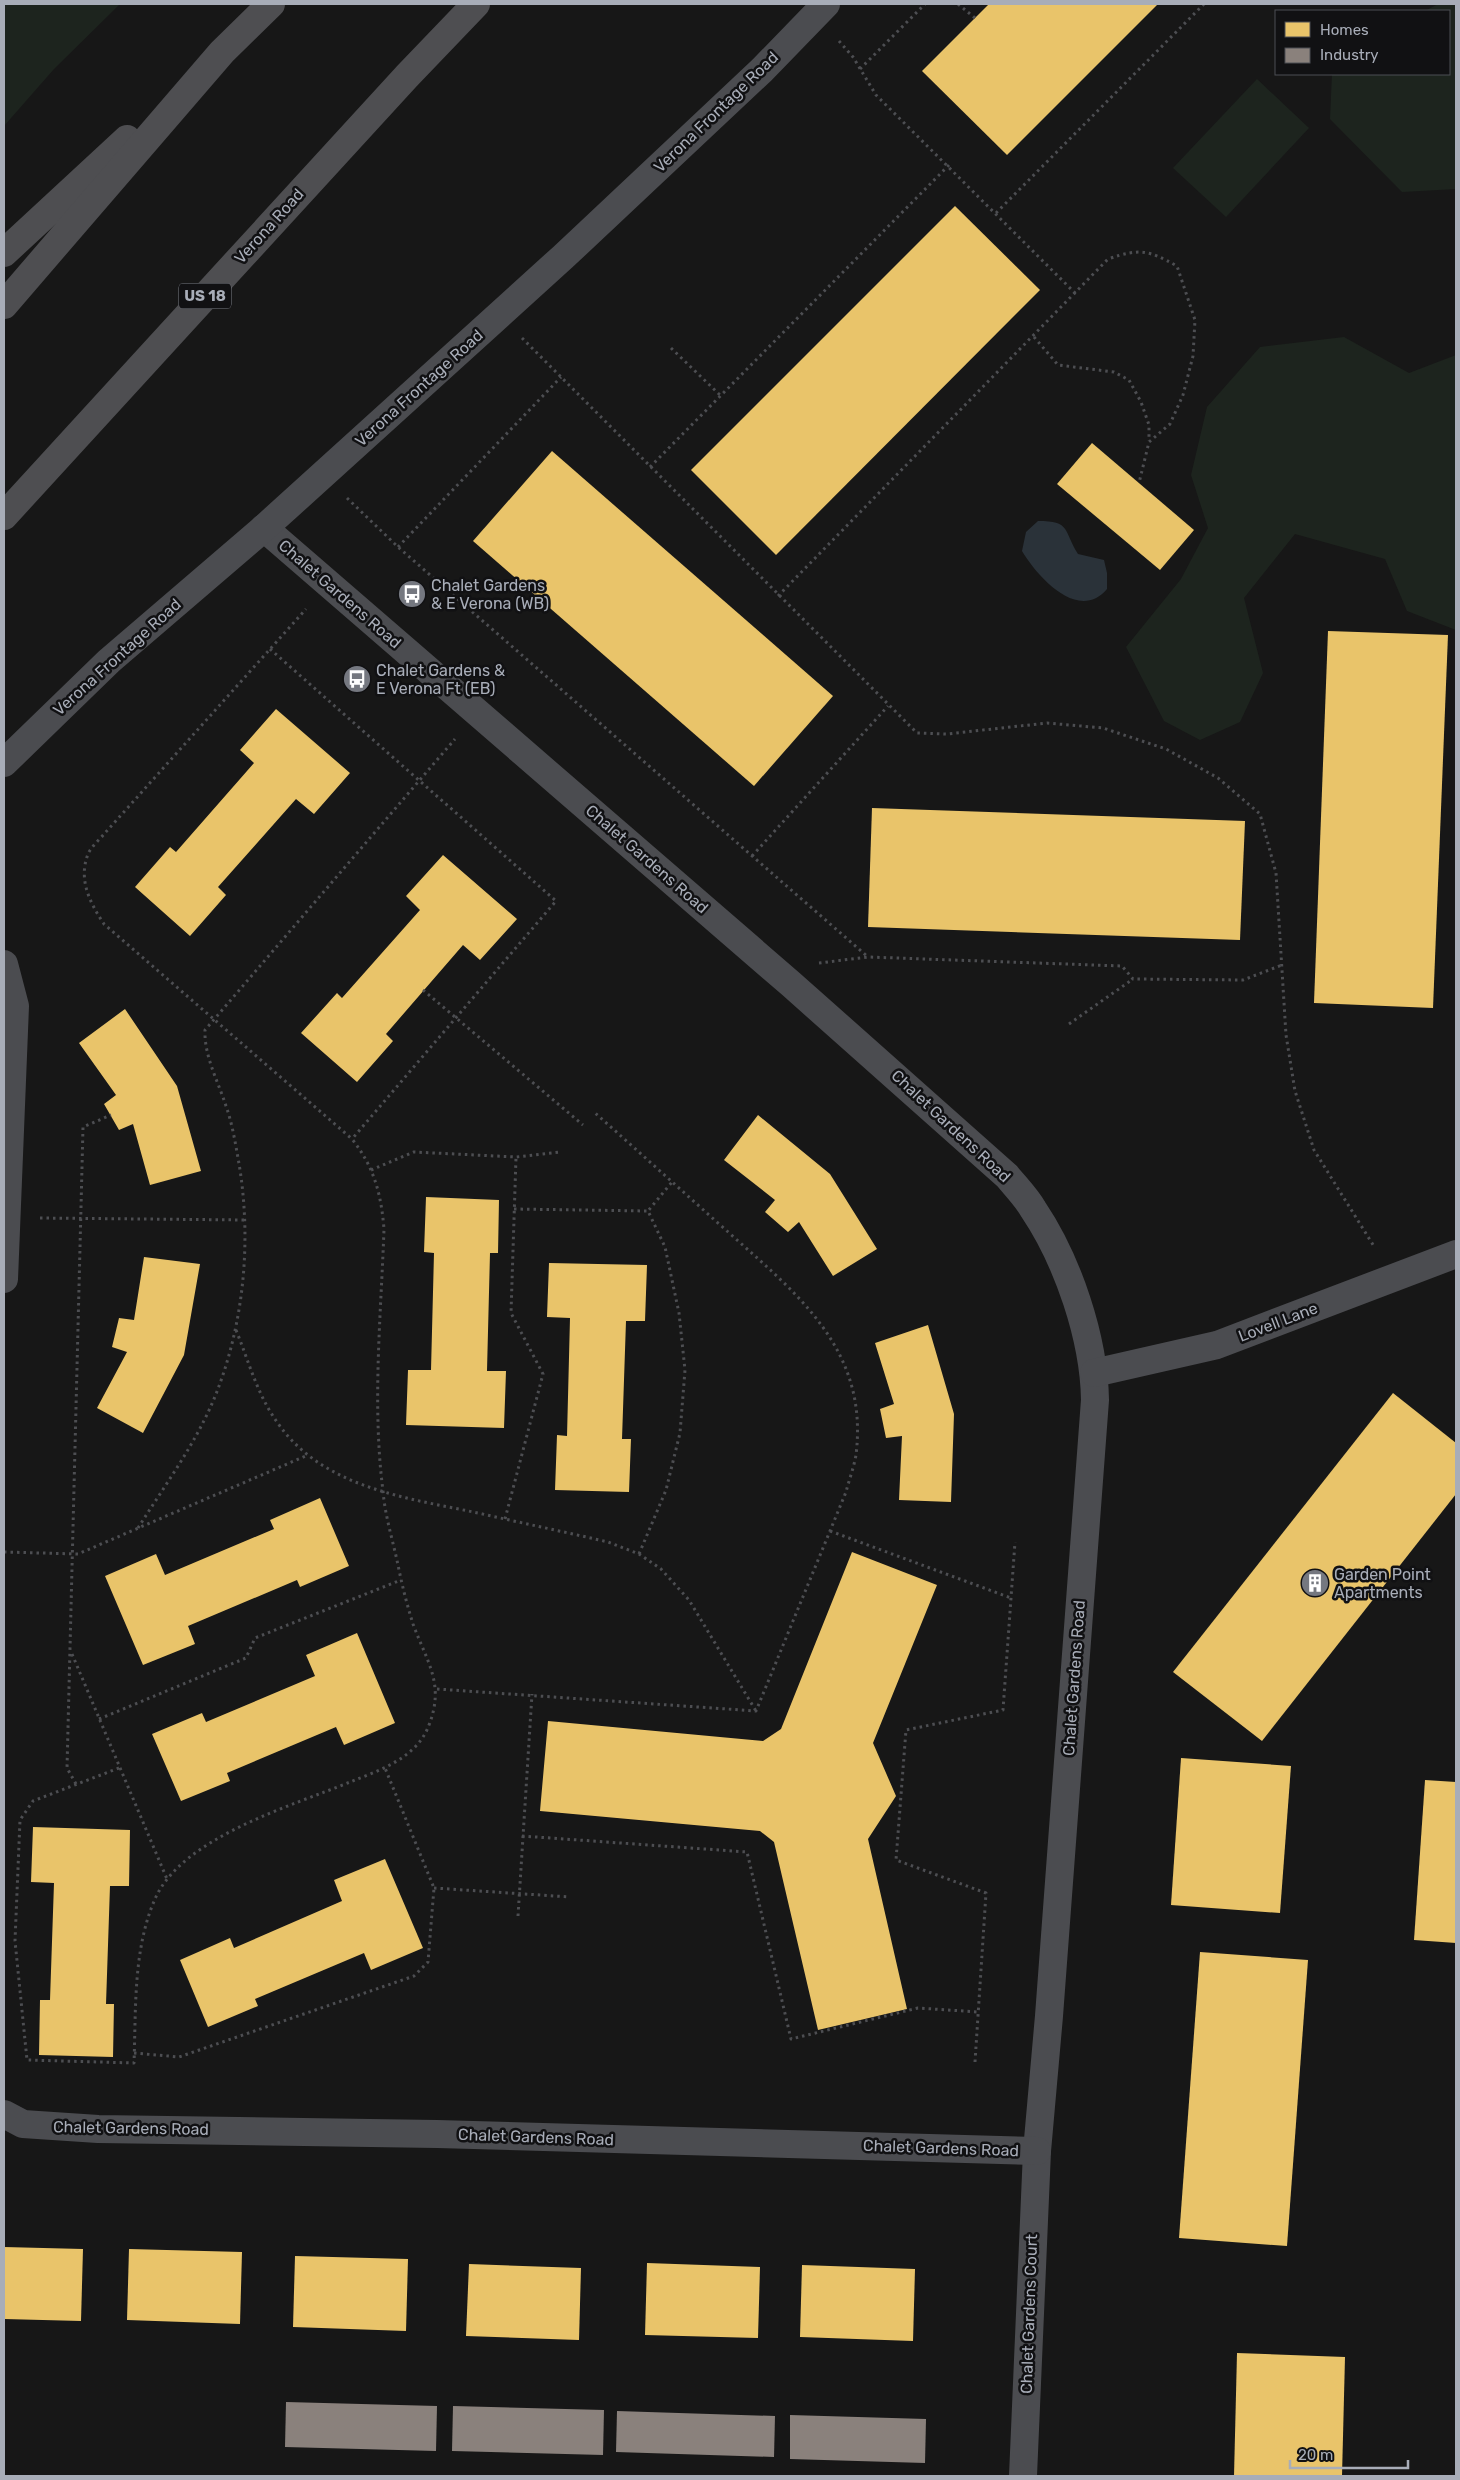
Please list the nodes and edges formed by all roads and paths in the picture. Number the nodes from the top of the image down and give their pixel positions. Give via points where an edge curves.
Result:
1 (271, 4) edge
2 (476, 4) edge
3 (925, 4) edge
4 (958, 4) edge
5 (1204, 4) edge
6 (821, 9) edge
7 (975, 18) dead end
8 (222, 52) junction
9 (860, 69) junction
10 (949, 165) junction
11 (996, 213) junction
12 (4, 253) edge
13 (1076, 294) junction
14 (4, 305) edge
15 (499, 314) junction
16 (1034, 337) junction
17 (671, 348) dead end
18 (561, 377) junction
19 (720, 395) junction
20 (1148, 442) junction
21 (650, 466) junction
22 (323, 475) junction
23 (1140, 483) dead end
24 (4, 516) edge
25 (264, 528) junction
26 (398, 547) junction
27 (328, 584) junction
28 (778, 596) junction
29 (270, 649) junction
30 (888, 706) junction
31 (478, 712) junction
32 (4, 763) edge
33 (419, 780) junction
34 (752, 856) junction
35 (868, 956) junction
36 (4, 964) edge
37 (1282, 965) junction
38 (1133, 979) junction
39 (791, 984) junction
40 (423, 990) dead end
41 (456, 1018) junction
42 (213, 1019) junction
43 (1069, 1024) dead end
44 (594, 1112) dead end
45 (111, 1115) dead end
46 (583, 1125) dead end
47 (352, 1139) junction
48 (560, 1152) dead end
49 (516, 1158) junction
50 (371, 1170) junction
51 (672, 1182) junction
52 (514, 1209) junction
53 (648, 1211) junction
54 (6, 1218) junction
55 (82, 1219) junction
56 (244, 1220) junction
57 (1456, 1254) edge
58 (1394, 1278) junction
59 (4, 1279) edge
60 (236, 1330) junction
61 (1094, 1373) junction
62 (308, 1455) junction
63 (383, 1493) junction
64 (505, 1519) junction
65 (138, 1528) junction
66 (830, 1531) junction
67 (1015, 1542) dead end
68 (4, 1552) edge
69 (72, 1554) junction
70 (639, 1554) junction
71 (401, 1580) junction
72 (1011, 1598) junction
73 (70, 1652) junction
74 (437, 1689) junction
75 (532, 1694) junction
76 (756, 1711) junction
77 (99, 1719) junction
78 (119, 1768) junction
79 (385, 1768) junction
80 (76, 1784) junction
81 (522, 1836) junction
82 (168, 1879) junction
83 (434, 1888) junction
84 (519, 1893) junction
85 (570, 1897) dead end
86 (518, 1916) dead end
87 (978, 2012) junction
88 (134, 2053) junction
89 (975, 2062) dead end
90 (4, 2114) edge
91 (1036, 2151) junction
92 (1023, 2476) edge

1 - 8 highway
2 - 24 highway, Verona Road / US 18
3 - 9 path
4 - 7 path
5 - 11 path
6 - 9 path
6 - 15 street, Verona Frontage Road via 762,70
8 - 12 highway
8 - 14 highway
9 - 10 path via 876,95
10 - 11 path
10 - 19 path
11 - 13 path
13 - 16 path
13 - 20 path via 1108,259 1133,250 1156,254 1177,266 1196,320 1193,356 1183,395 1170,424
15 - 18 path
15 - 22 street, Verona Frontage Road
16 - 20 path via 1058,365 1114,372 1129,380 1149,425
16 - 28 path
17 - 19 path
18 - 21 path
18 - 26 path
19 - 21 path
20 - 23 path
21 - 28 path
22 - 25 street, Verona Frontage Road
22 - 26 path
25 - 27 street, Chalet Gardens Road
25 - 32 street, Verona Frontage Road via 109,661
26 - 34 path
27 - 29 path
27 - 31 street, Chalet Gardens Road
28 - 30 path
29 - 33 path
29 - 42 path via 104,832 88,854 84,880 90,903 104,924
30 - 34 path
30 - 37 path via 917,733 948,734 1047,723 1103,728 1166,749 1218,778 1260,814 1276,873
31 - 33 path
31 - 39 street, Chalet Gardens Road
33 - 41 path via 556,901
33 - 42 path
34 - 35 path
35 - 38 path via 1122,966
35 - 39 path via 811,964
36 - 54 street via 15,1006
37 - 38 path via 1243,980
37 - 58 path via 1286,1036 1295,1091 1314,1150
38 - 43 path
39 - 61 street, Chalet Gardens Road via 1007,1176 1034,1209 1073,1284
40 - 41 path
41 - 46 path
41 - 47 path
42 - 47 path
42 - 56 path via 205,1030 204,1047 228,1109 238,1160
44 - 51 path
45 - 55 path via 84,1128
47 - 50 path
48 - 49 path
49 - 50 path via 414,1152
49 - 52 path
50 - 63 path via 381,1197 384,1229 378,1429
51 - 53 path
51 - 66 path via 796,1293 826,1328 846,1366 856,1412 856,1456
52 - 53 path
52 - 64 path via 511,1313 543,1374
53 - 70 path via 665,1247 679,1313 685,1370 680,1433 666,1490
54 - 55 path
54 - 59 street
55 - 56 path
55 - 69 path
56 - 60 path via 244,1268
57 - 58 street, Lovell Lane
58 - 61 street, Lovell Lane via 1218,1345
60 - 62 path via 259,1392 278,1424
60 - 65 path via 216,1394 194,1439
61 - 91 street, Chalet Gardens Road via 1095,1400 1061,1861
62 - 63 path via 340,1476
62 - 65 path
63 - 64 path
63 - 71 path
64 - 70 path via 608,1542
65 - 69 path
66 - 72 path
66 - 76 path
67 - 72 path
68 - 69 path
69 - 73 path
70 - 76 path via 661,1568 688,1600
71 - 74 path
71 - 77 path via 255,1638 246,1658
72 - 87 path via 1002,1710 906,1730 896,1860 986,1893
73 - 77 path
73 - 80 path via 67,1768
74 - 75 path
74 - 79 path via 429,1728 410,1752
75 - 76 path
75 - 81 path
77 - 78 path
78 - 80 path
78 - 82 path
79 - 82 path via 206,1845 178,1866
79 - 83 path
80 - 88 path via 33,1802 20,1820 15,1941 27,2060 134,2063
81 - 84 path
81 - 87 path via 747,1852 791,2039 918,2008
82 - 88 path via 156,1897 143,1932
83 - 84 path
83 - 88 path via 428,1962 414,1976 179,2057
84 - 85 path
84 - 86 path
87 - 89 path
90 - 91 street, Chalet Gardens Road via 23,2124 98,2129 427,2134
91 - 92 street, Chalet Gardens Court

